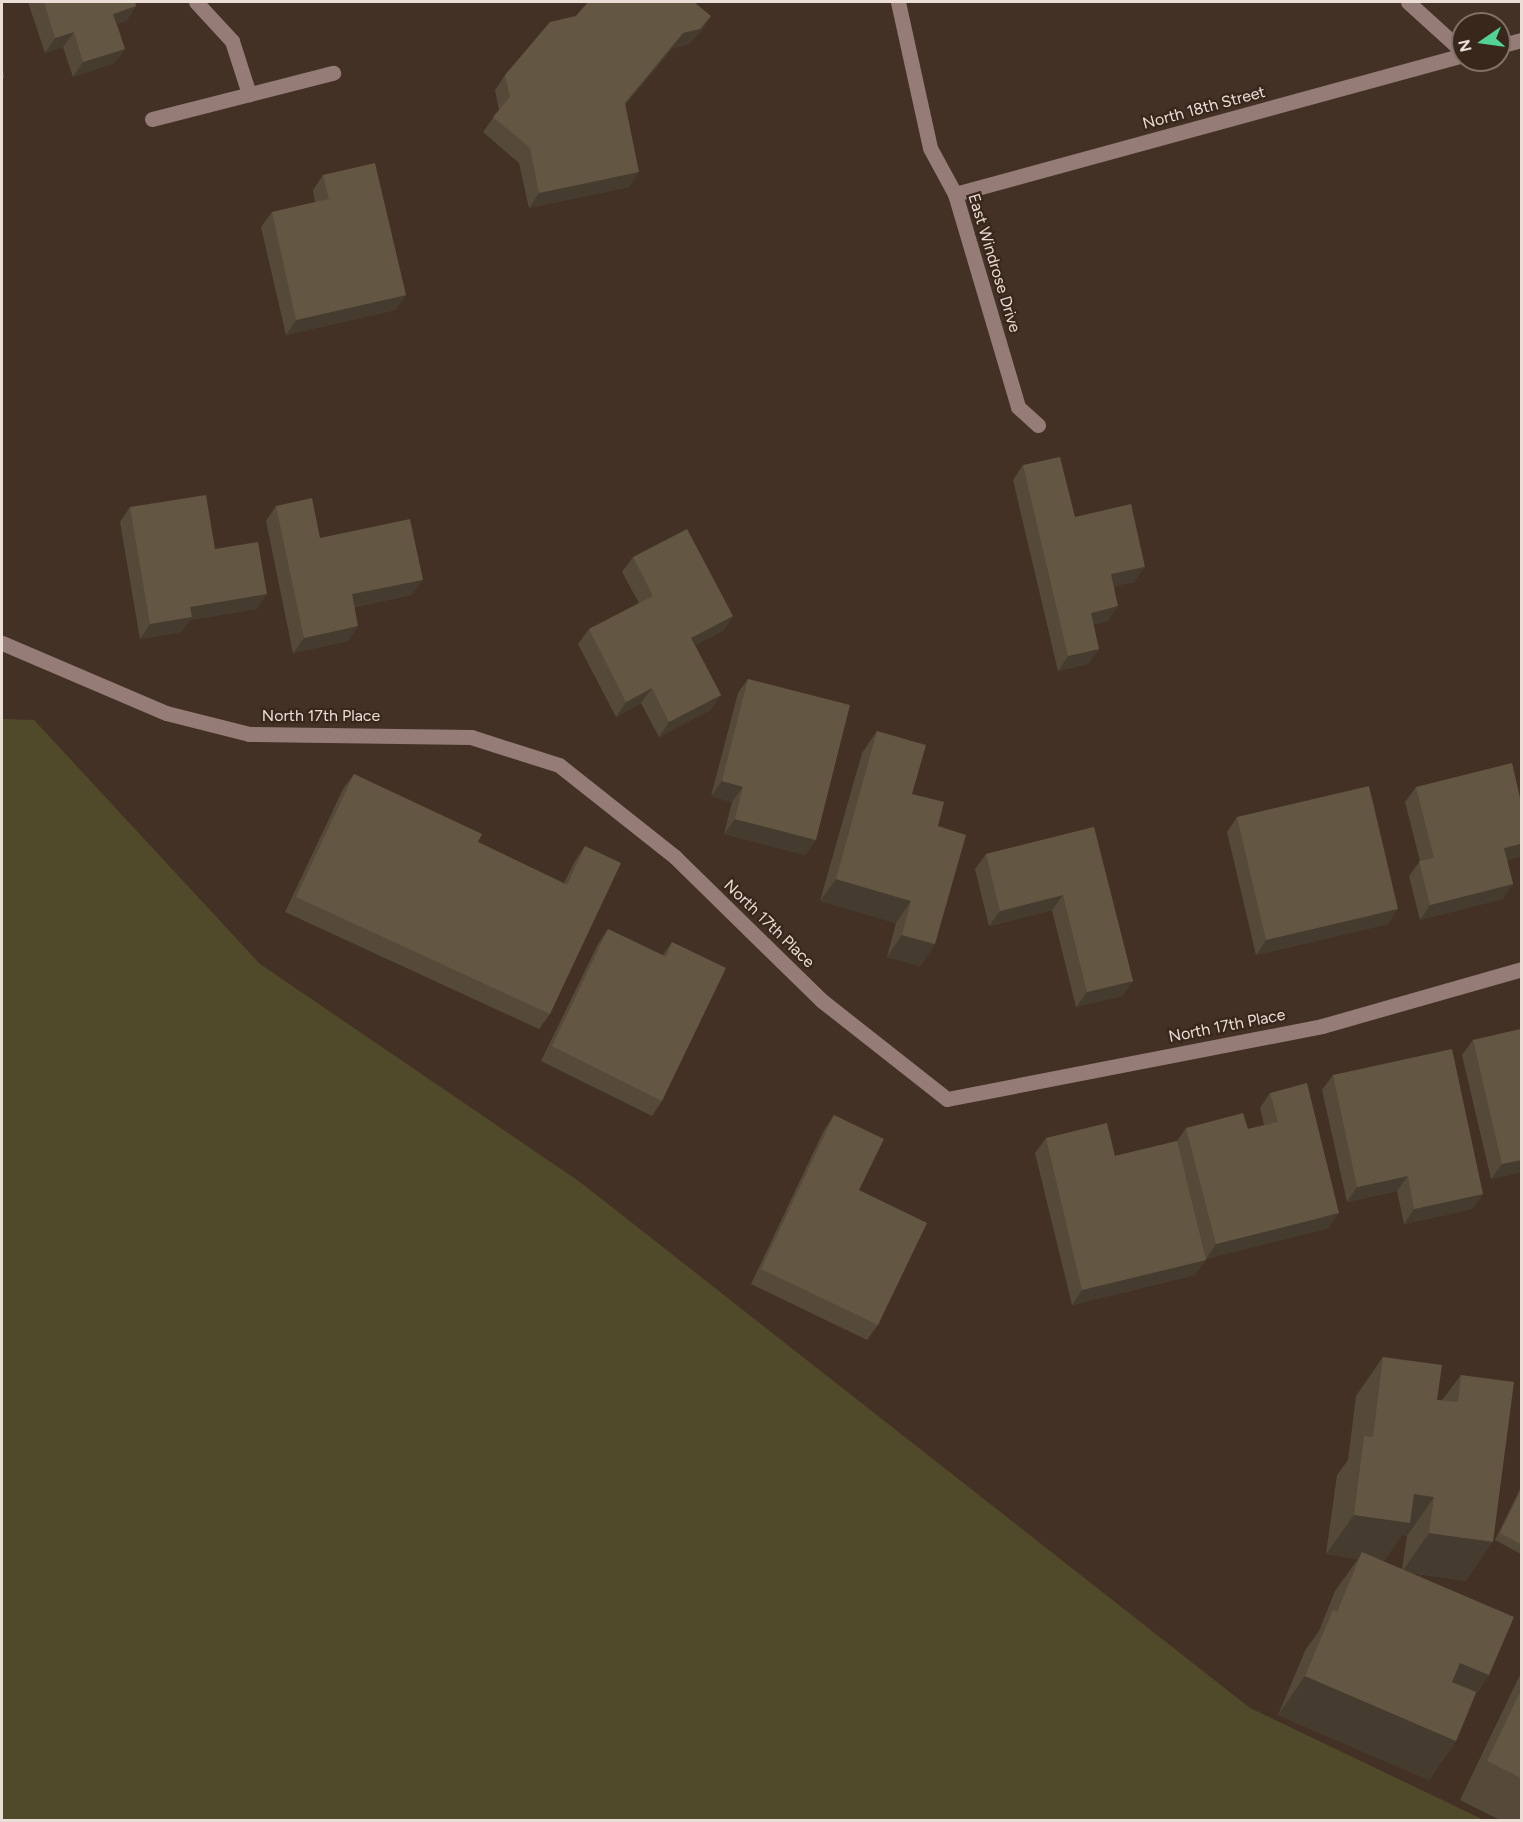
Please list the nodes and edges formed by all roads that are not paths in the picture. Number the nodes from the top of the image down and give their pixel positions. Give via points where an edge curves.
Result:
1 (196, 2) edge
2 (898, 2) edge
3 (1408, 2) edge
4 (1451, 43) edge
5 (1451, 57) edge
6 (333, 73) dead end
7 (249, 94) junction
8 (152, 120) dead end
9 (955, 194) junction
10 (1038, 425) dead end
11 (2, 643) edge
12 (1521, 969) edge

1 - 7 street via 232,41
2 - 9 street, East Windrose Drive via 930,148
3 - 4 street
5 - 9 street, North 18th Street
6 - 7 street
7 - 8 street
9 - 10 street, East Windrose Drive via 1018,407
11 - 12 street, North 17th Place via 166,713 249,734 471,737 559,765 675,857 821,1000 947,1099 1322,1026

